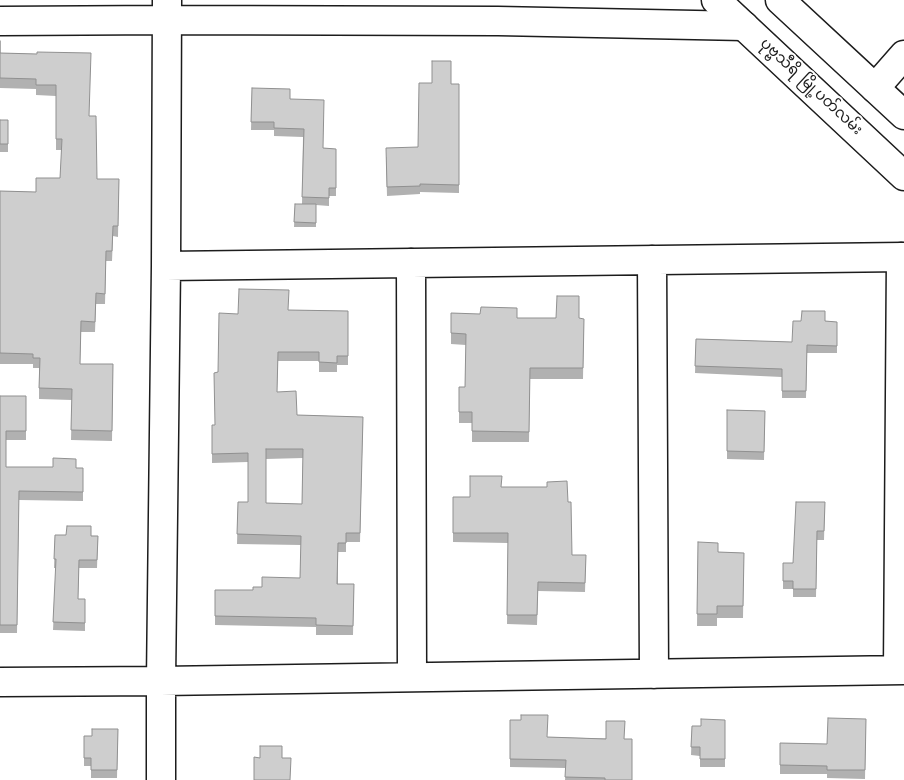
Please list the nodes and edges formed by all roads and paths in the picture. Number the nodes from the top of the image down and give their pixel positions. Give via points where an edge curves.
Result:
1 (716, 0) edge
2 (780, 0) edge
3 (167, 10) edge
4 (0, 21) edge
5 (744, 26) junction
6 (904, 55) edge
7 (875, 88) junction
8 (904, 115) edge
9 (904, 176) edge
10 (902, 257) edge
11 (652, 260) junction
12 (410, 263) junction
13 (166, 266) junction
14 (901, 670) edge
15 (654, 674) junction
16 (412, 677) junction
17 (161, 681) junction
18 (0, 682) edge
19 (161, 780) edge

1 - 5 street, ပုဗ္ဗသီရိ မြို့ပတ်လမ်း
2 - 7 street
3 - 4 street
3 - 5 street
3 - 13 street
5 - 9 street, ပုဗ္ဗသီရိ မြို့ပတ်လမ်း
6 - 7 street
7 - 8 street
10 - 11 street
10 - 14 street
11 - 12 street
11 - 15 street
12 - 13 street
12 - 16 street
13 - 17 street
14 - 15 street
15 - 16 street
16 - 17 street
17 - 18 street
17 - 19 street

